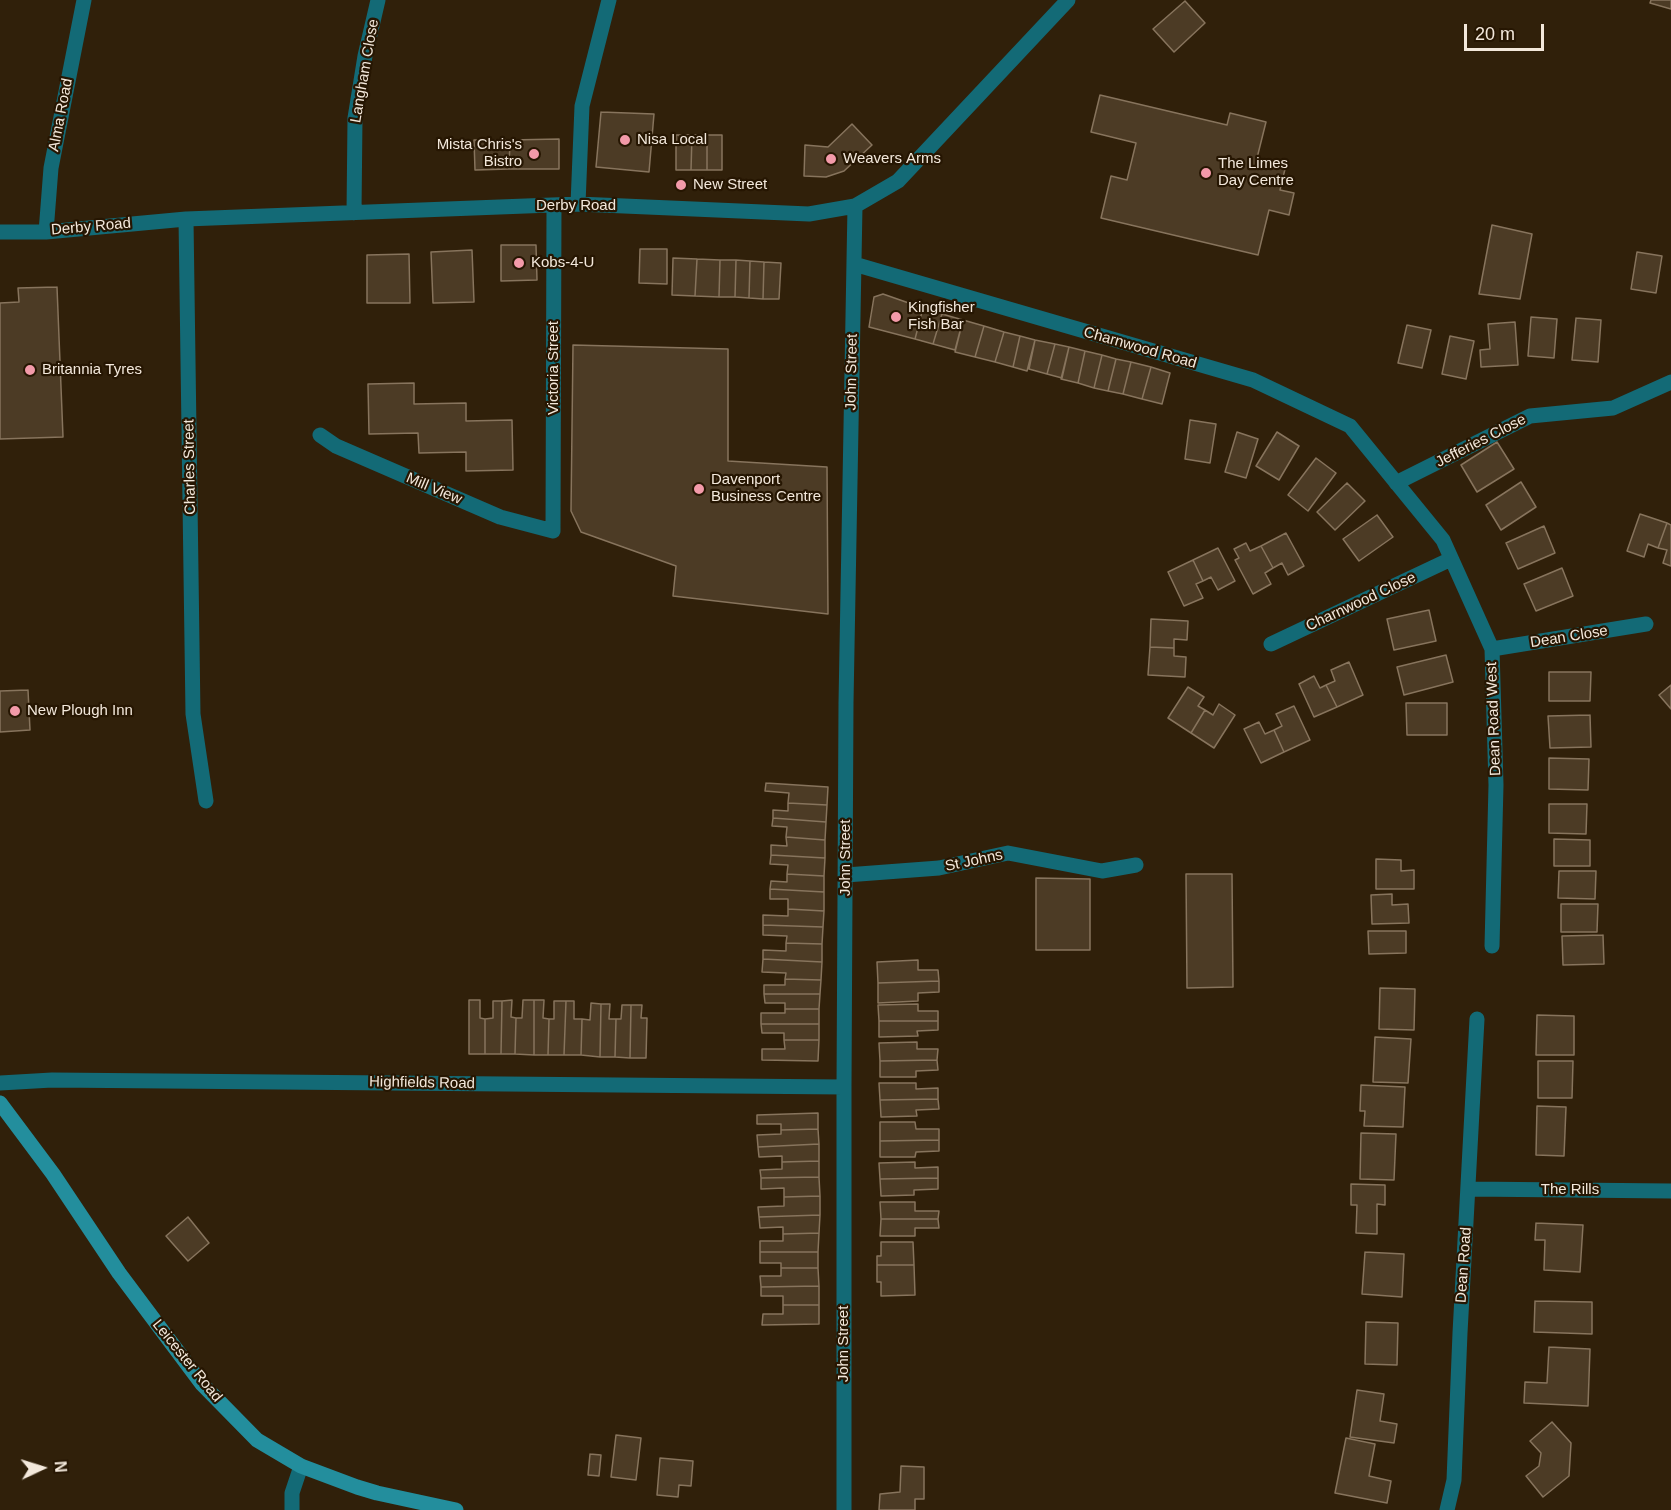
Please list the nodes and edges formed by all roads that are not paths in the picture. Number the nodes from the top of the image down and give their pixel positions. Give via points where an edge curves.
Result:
1 (84, 0) edge
2 (378, 0) edge
3 (609, 0) edge
4 (1068, 0) edge
5 (578, 204) junction
6 (554, 205) junction
7 (855, 206) junction
8 (354, 213) junction
9 (186, 219) junction
10 (0, 232) edge
11 (46, 232) junction
12 (854, 264) junction
13 (1671, 382) edge
14 (320, 435) dead end
15 (1396, 483) junction
16 (553, 531) joint
17 (1452, 559) junction
18 (1646, 624) dead end
19 (1271, 644) dead end
20 (1492, 649) junction
21 (206, 801) dead end
22 (1136, 865) dead end
23 (846, 875) junction
24 (1492, 946) dead end
25 (1477, 1018) dead end
26 (0, 1083) edge
27 (844, 1087) junction
28 (0, 1103) edge
29 (1469, 1189) junction
30 (1671, 1191) edge
31 (301, 1466) junction
32 (292, 1510) edge
33 (456, 1510) edge
34 (844, 1510) edge
35 (1447, 1510) edge

1 - 11 street, Alma Road via 51,168
2 - 8 street, Langham Close via 355,118
3 - 5 street via 582,106
4 - 7 street, Derby Road via 898,181
5 - 6 street, Derby Road
5 - 7 street, Derby Road via 808,214
6 - 8 street, Derby Road
6 - 16 street, Victoria Street
7 - 12 street, John Street
8 - 9 street, Derby Road
9 - 11 street, Derby Road
9 - 21 street, Charles Street via 194,714
10 - 11 street, Derby Road
12 - 15 street, Charnwood Road via 1253,380 1350,426
12 - 23 street, John Street
13 - 15 street, Jefferies Close via 1613,408 1530,416
14 - 16 street, Mill View via 336,446 500,517
15 - 17 street, Dean Road West via 1443,540
17 - 19 street, Charnwood Close
17 - 20 street, Dean Road West
18 - 20 street, Dean Close
20 - 24 street, Dean Road West via 1496,785
22 - 23 street, St Johns via 1102,871 1008,853 939,868
23 - 27 street, John Street
25 - 29 street, Dean Road
26 - 27 street, Highfields Road via 61,1080
27 - 34 street, John Street
28 - 31 main road, Leicester Road via 202,1384 258,1440
29 - 30 street, The Rills
29 - 35 street, Dean Road via 1454,1480
31 - 32 street via 292,1493
31 - 33 main road, Leicester Road via 377,1493

